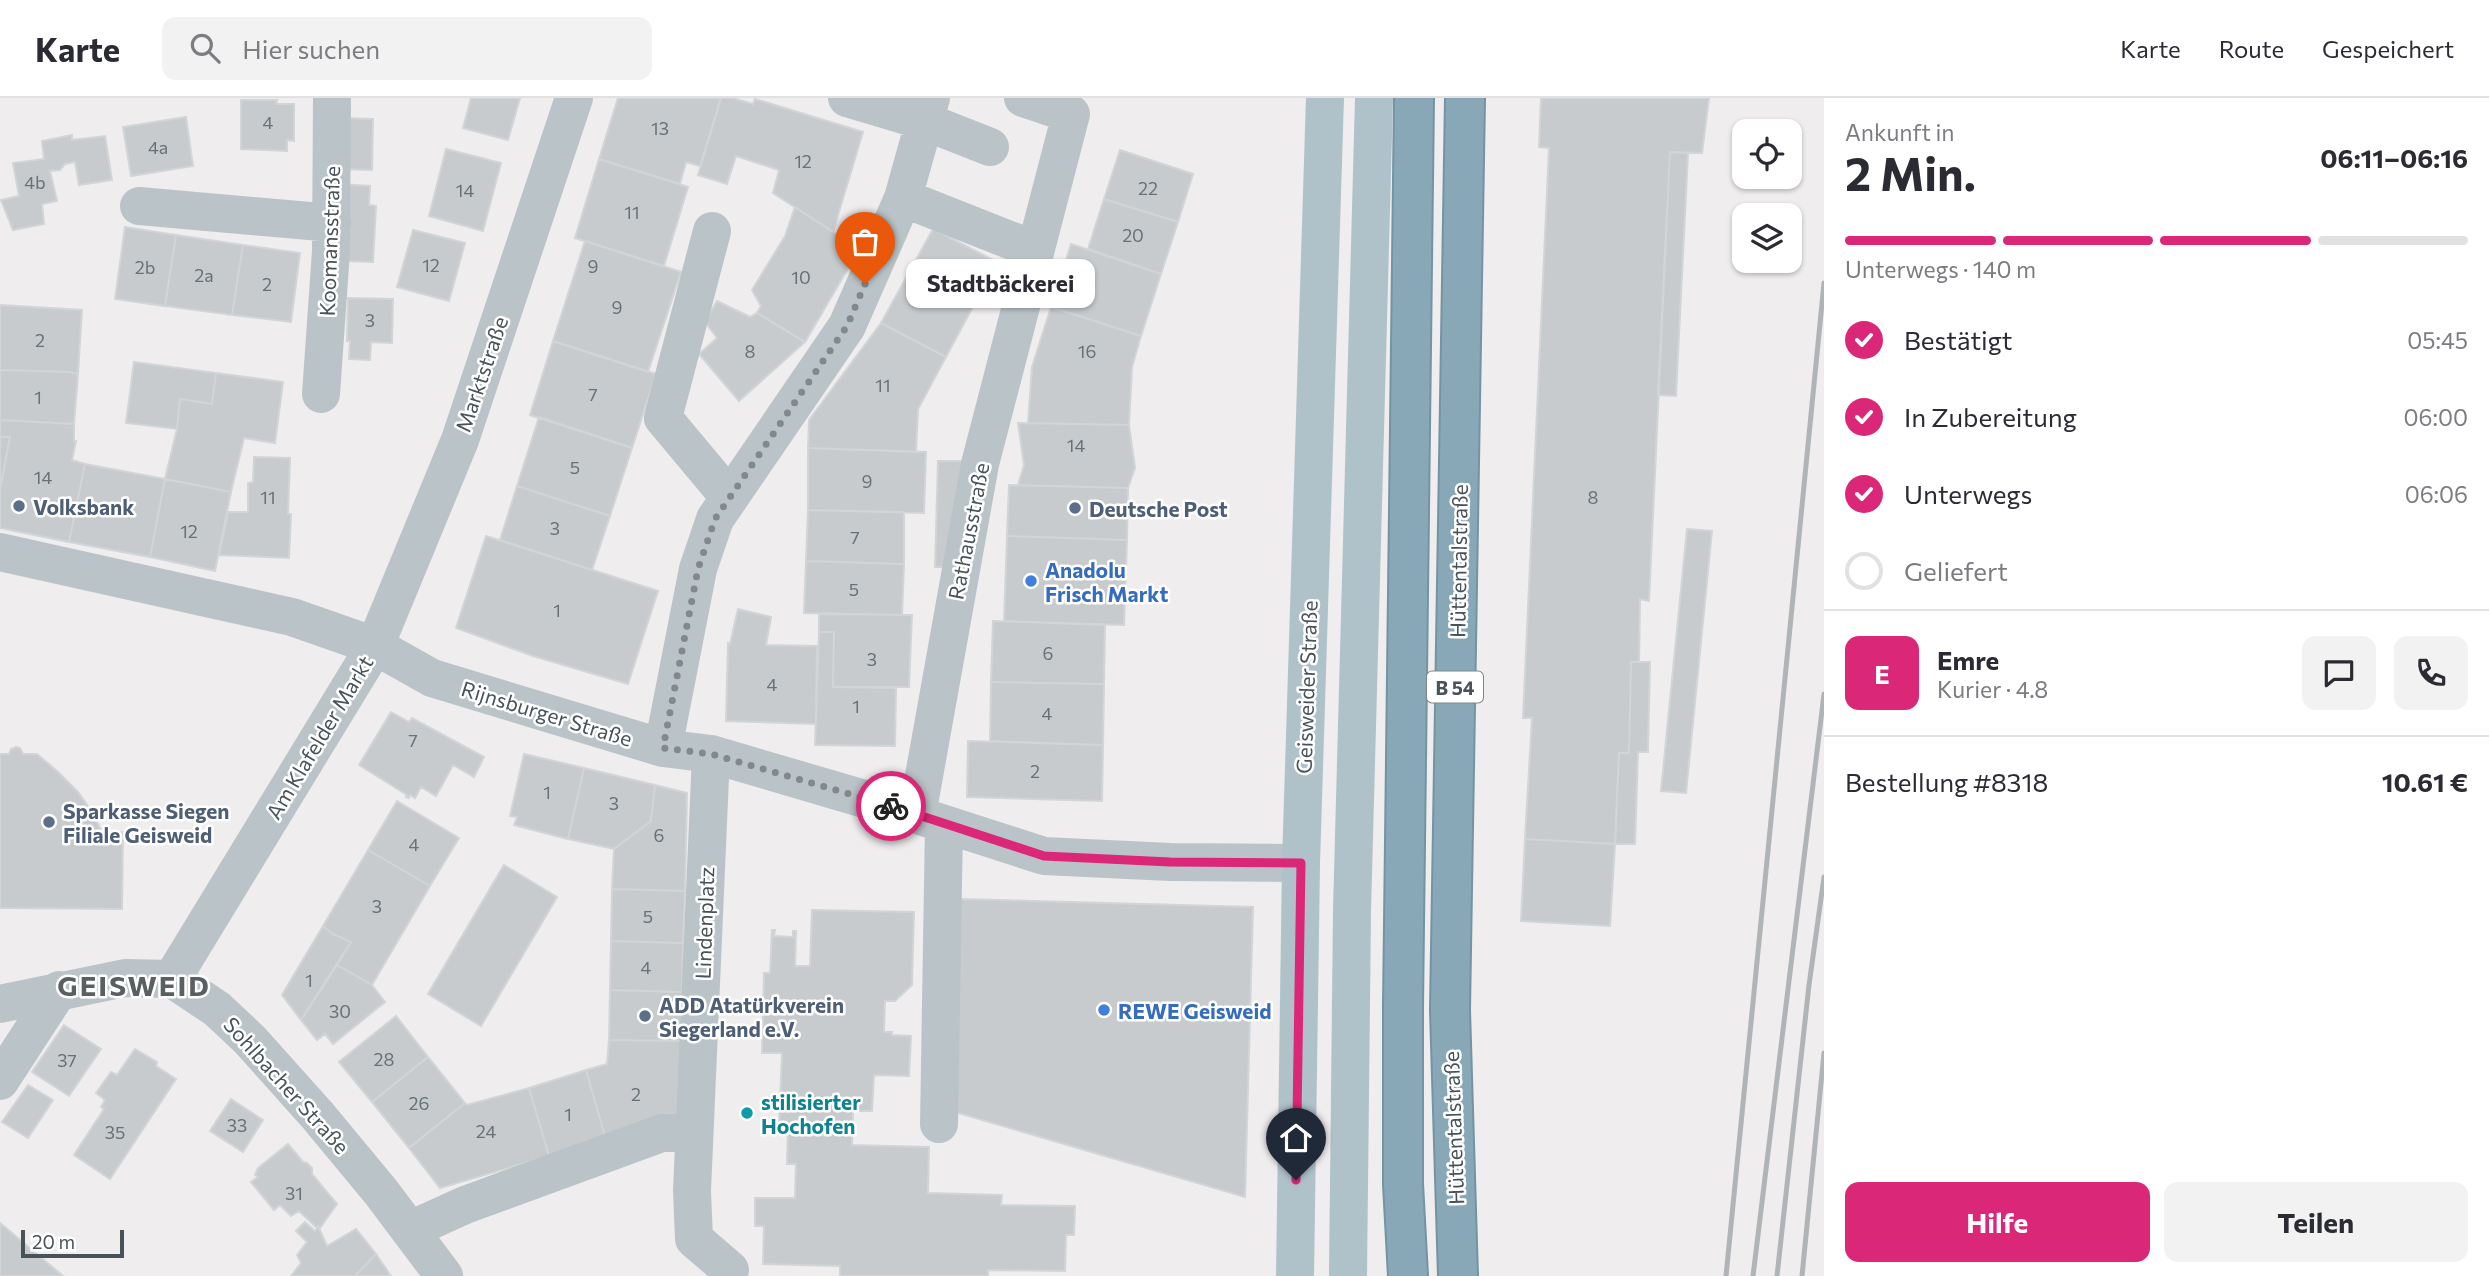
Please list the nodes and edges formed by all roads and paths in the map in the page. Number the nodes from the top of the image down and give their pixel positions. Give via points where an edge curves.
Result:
1 (332, 98) edge
2 (574, 98) edge
3 (847, 98) edge
4 (1023, 98) edge
5 (1325, 98) edge
6 (1374, 98) edge
7 (1414, 98) edge
8 (1465, 98) edge
9 (928, 110) edge
10 (990, 147) dead end
11 (902, 198) junction
12 (139, 206) dead end
13 (331, 223) junction
14 (712, 231) dead end
15 (1035, 250) junction
16 (324, 389) dead end
17 (729, 498) junction
18 (0, 552) edge
19 (375, 646) junction
20 (663, 748) junction
21 (711, 754) junction
22 (930, 819) junction
23 (1301, 863) junction
24 (172, 979) junction
25 (59, 990) junction
26 (0, 1003) edge
27 (0, 1081) edge
28 (939, 1124) dead end
29 (694, 1133) junction
30 (410, 1230) junction
31 (730, 1270) dead end
32 (444, 1276) edge
33 (1295, 1276) edge
34 (1348, 1276) edge
35 (1408, 1276) edge
36 (1458, 1276) edge

1 - 13 street, Koomansstraße
2 - 19 street, Marktstraße via 460,440
3 - 9 street
4 - 15 street, Rathausstraße via 1072,114
5 - 23 main road, Geisweider Straße
6 - 34 main road via 1352,911
7 - 35 highway, B 54 via 1403,993
8 - 36 highway, Hüttentalstraße / B 54 via 1450,1010
9 - 10 street
9 - 11 street
11 - 15 street
11 - 17 street via 847,326
12 - 13 street
13 - 16 street, Koomansstraße
14 - 17 street via 663,418
15 - 22 street, Rathausstraße via 980,464
17 - 20 street via 715,519 698,569
18 - 19 street, Am Klafelder Markt via 292,617
19 - 20 street, Rijnsburger Straße via 432,678
19 - 24 street, Am Klafelder Markt
20 - 21 street, Rijnsburger Straße
21 - 22 street, Rijnsburger Straße
21 - 29 street, Lindenplatz
22 - 23 street, Rijnsburger Straße via 1044,856
22 - 28 street, Rathausstraße
23 - 33 main road, Geisweider Straße
24 - 25 street via 125,978
24 - 30 street, Sohlbacher Straße via 217,1009 250,1040
25 - 26 street
25 - 27 street
29 - 30 street via 662,1133 465,1205
29 - 31 street, Lindenplatz via 694,1239
30 - 32 street, Sohlbacher Straße

